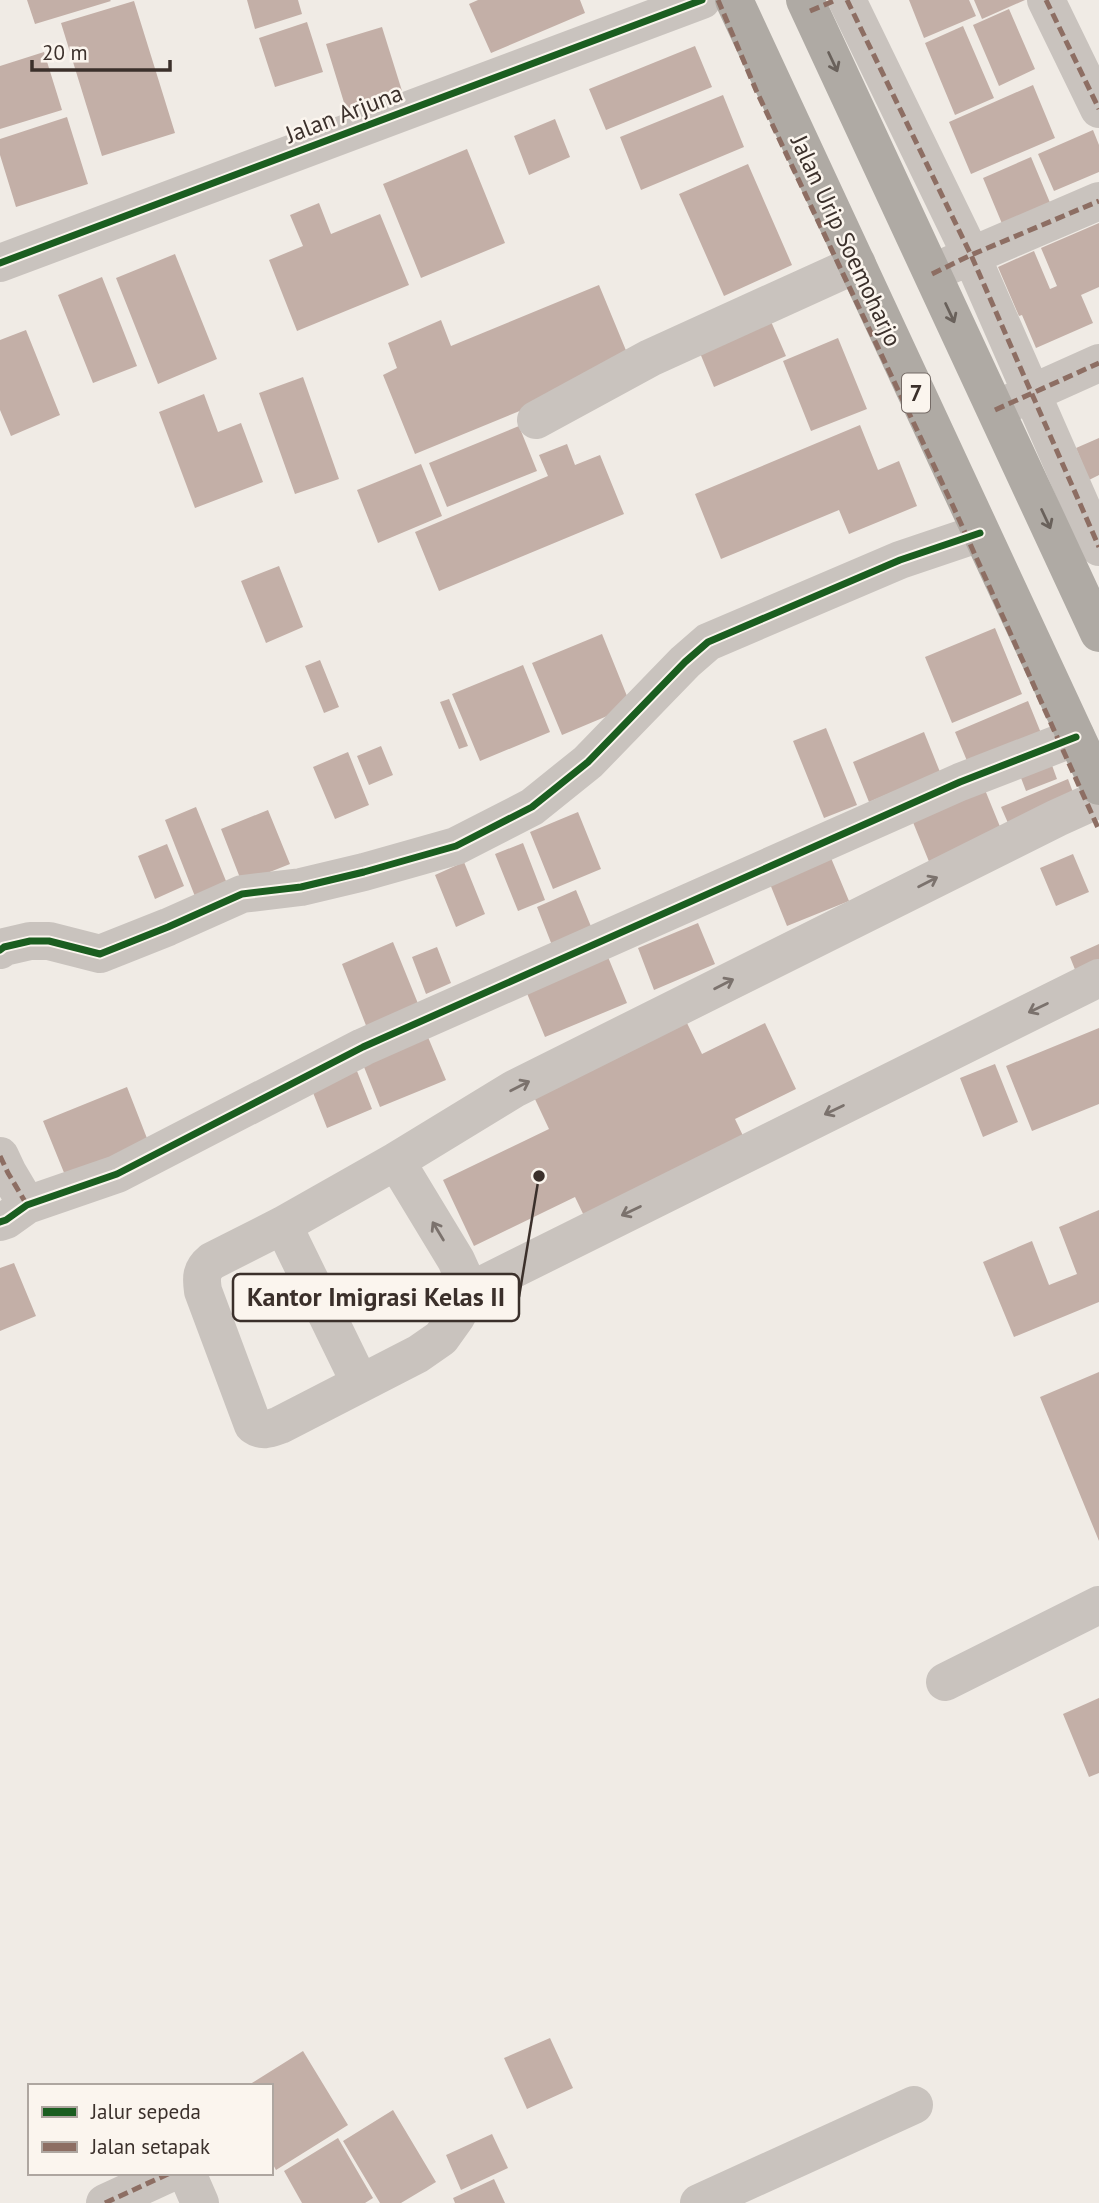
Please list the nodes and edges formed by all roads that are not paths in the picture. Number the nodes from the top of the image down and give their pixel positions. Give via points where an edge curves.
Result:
1 (702, 0) edge
2 (718, 0) edge
3 (734, 0) edge
4 (847, 0) edge
5 (1046, 0) edge
6 (817, 4) edge
7 (1099, 109) edge
8 (1099, 201) edge
9 (971, 255) junction
10 (0, 263) edge
11 (849, 267) junction
12 (932, 274) junction
13 (1099, 363) edge
14 (1031, 392) junction
15 (995, 410) junction
16 (536, 421) dead end
17 (974, 536) junction
18 (1099, 547) edge
19 (1099, 633) edge
20 (1068, 741) junction
21 (1096, 805) edge
22 (0, 950) edge
23 (1099, 978) edge
24 (0, 1156) edge
25 (396, 1161) junction
26 (14, 1213) edge
27 (284, 1225) junction
28 (470, 1291) junction
29 (360, 1383) junction
30 (1099, 1605) edge
31 (946, 1682) dead end
32 (914, 2105) dead end
33 (166, 2175) edge
34 (188, 2175) edge
35 (105, 2203) edge
36 (200, 2203) edge
37 (699, 2203) edge

1 - 10 street, Jalan Arjuna
2 - 11 street via 757,90
3 - 11 highway, Jalan Urip Soemoharjo / 7
4 - 9 street
5 - 7 street
6 -> 12 highway
8 - 9 street
9 - 12 street
9 - 14 street
11 - 16 street via 650,358
11 - 17 highway, Jalan Urip Soemoharjo / 7
12 -> 15 highway
13 - 14 street
14 - 15 street
14 - 18 street
15 -> 19 highway
17 - 20 highway, Jalan Urip Soemoharjo / 7
17 - 22 street via 900,560 708,642 588,762 532,807 456,846 301,887 242,894 100,954 49,941
20 - 21 highway, Jalan Urip Soemoharjo / 7
20 - 26 street via 960,782 363,1047 117,1174
25 -> 21 street via 514,1088
23 -> 28 street
24 - 26 street via 8,1173
25 - 27 street
28 -> 25 street
27 - 29 street
27 - 29 street via 212,1261 201,1278 253,1425 259,1430 280,1425
28 - 29 street via 441,1338
30 - 31 street
32 - 37 street
33 - 35 street
34 - 36 street

